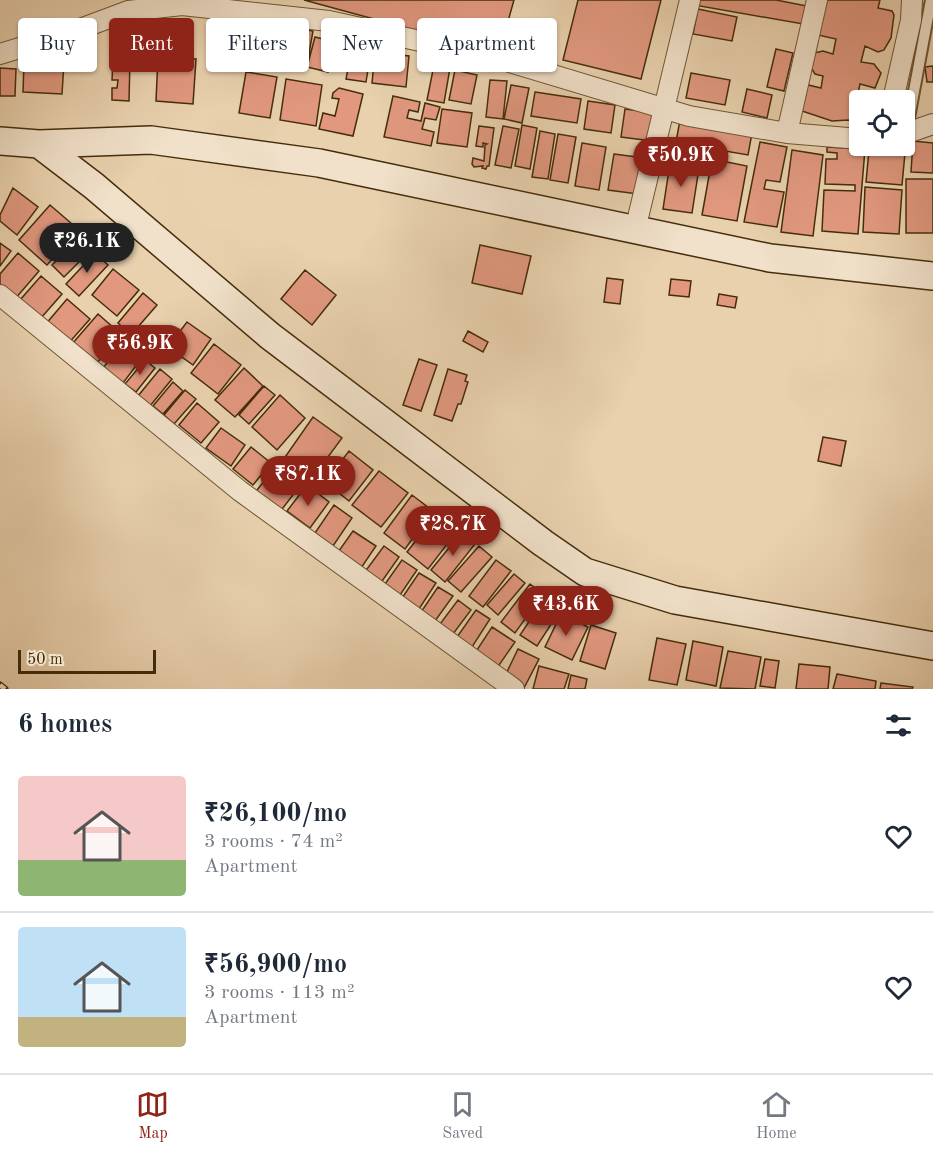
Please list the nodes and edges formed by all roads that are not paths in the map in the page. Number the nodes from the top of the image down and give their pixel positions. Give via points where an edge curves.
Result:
1 (690, 0) edge
2 (817, 0) edge
3 (912, 0) edge
4 (931, 0) edge
5 (0, 54) edge
6 (895, 90) edge
7 (914, 90) edge
8 (665, 109) junction
9 (933, 124) edge
10 (915, 130) edge
11 (787, 133) junction
12 (849, 138) edge
13 (0, 141) edge
14 (39, 144) junction
15 (635, 230) junction
16 (933, 276) edge
17 (0, 295) edge
18 (933, 646) edge
19 (514, 689) edge

1 - 8 street
2 - 11 street
3 - 6 street
4 - 7 lane
5 - 8 street via 128,11 182,5 340,24 493,57
8 - 11 street
8 - 15 street
9 - 10 street
11 - 12 street
13 - 14 street
14 - 15 street via 151,140 319,163
14 - 18 street via 270,336 585,572 675,600
15 - 16 street via 770,258
17 - 19 street via 240,491

